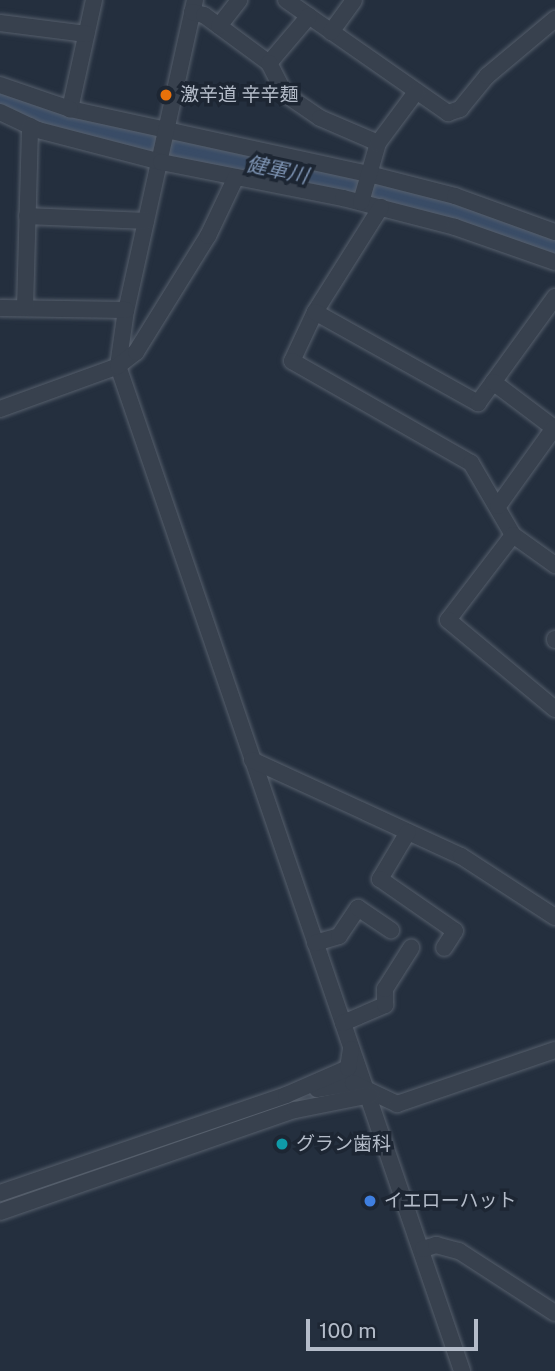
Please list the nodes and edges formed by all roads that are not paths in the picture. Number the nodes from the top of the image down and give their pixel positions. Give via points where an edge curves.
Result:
1 (94, 0) edge
2 (239, 0) edge
3 (286, 0) edge
4 (354, 0) edge
5 (194, 6) edge
6 (309, 16) junction
7 (555, 19) edge
8 (0, 23) edge
9 (219, 26) junction
10 (331, 32) junction
11 (86, 34) junction
12 (269, 63) junction
13 (0, 85) edge
14 (416, 92) junction
15 (70, 109) junction
16 (0, 112) edge
17 (30, 126) junction
18 (166, 133) junction
19 (377, 143) junction
20 (161, 162) junction
21 (368, 175) junction
22 (236, 177) junction
23 (361, 202) junction
24 (381, 207) junction
25 (27, 216) junction
26 (146, 221) junction
27 (555, 232) edge
28 (555, 262) edge
29 (555, 297) edge
30 (0, 308) edge
31 (25, 308) junction
32 (126, 310) junction
33 (315, 312) junction
34 (118, 366) junction
35 (493, 382) junction
36 (0, 409) edge
37 (498, 506) junction
38 (513, 535) junction
39 (555, 565) edge
40 (555, 709) edge
41 (252, 760) junction
42 (408, 832) junction
43 (555, 917) edge
44 (391, 929) dead end
45 (315, 943) junction
46 (411, 948) dead end
47 (444, 948) dead end
48 (343, 1023) junction
49 (352, 1046) junction
50 (555, 1050) edge
51 (286, 1095) junction
52 (371, 1095) junction
53 (0, 1193) edge
54 (0, 1212) edge
55 (423, 1250) junction
56 (555, 1313) edge
57 (463, 1371) edge

1 - 11 street
2 - 9 street
3 - 6 street
4 - 10 street
5 - 9 street
5 - 18 street
6 - 10 street
6 - 12 street
7 - 14 street via 487,76 455,112 444,112
8 - 11 street
9 - 12 street
10 - 14 street
11 - 15 street
12 - 19 street via 285,94 320,118
13 - 15 street
14 - 19 street
15 - 18 street
16 - 17 street
17 - 20 street
17 - 25 street
18 - 20 street
18 - 21 street
19 - 21 street
20 - 22 street
20 - 26 street
21 - 23 street
21 - 27 street via 455,196
22 - 23 street
22 - 34 street via 208,236 136,352
23 - 24 street
24 - 28 street
24 - 33 street
25 - 26 street
25 - 31 street
26 - 32 street
29 - 35 street
30 - 31 street
31 - 32 street
32 - 34 street
33 - 35 street via 478,403
33 - 37 street via 292,361 471,463
34 - 36 street
34 - 41 street
35 - 37 street via 554,428
37 - 38 street
38 - 39 street
38 - 40 street via 448,620
41 - 42 street
41 - 45 street
42 - 43 street via 461,856
42 - 47 street via 380,879 455,931
44 - 45 street via 358,908 339,936
45 - 48 street
46 - 48 street via 384,989 385,1005
48 - 49 street
49 - 51 street via 348,1068
49 - 52 street
50 - 52 street via 397,1104
51 - 52 street via 353,1083
51 - 53 street
52 - 54 street via 295,1110
52 - 55 street
55 - 56 street via 436,1245 459,1251
55 - 57 street

